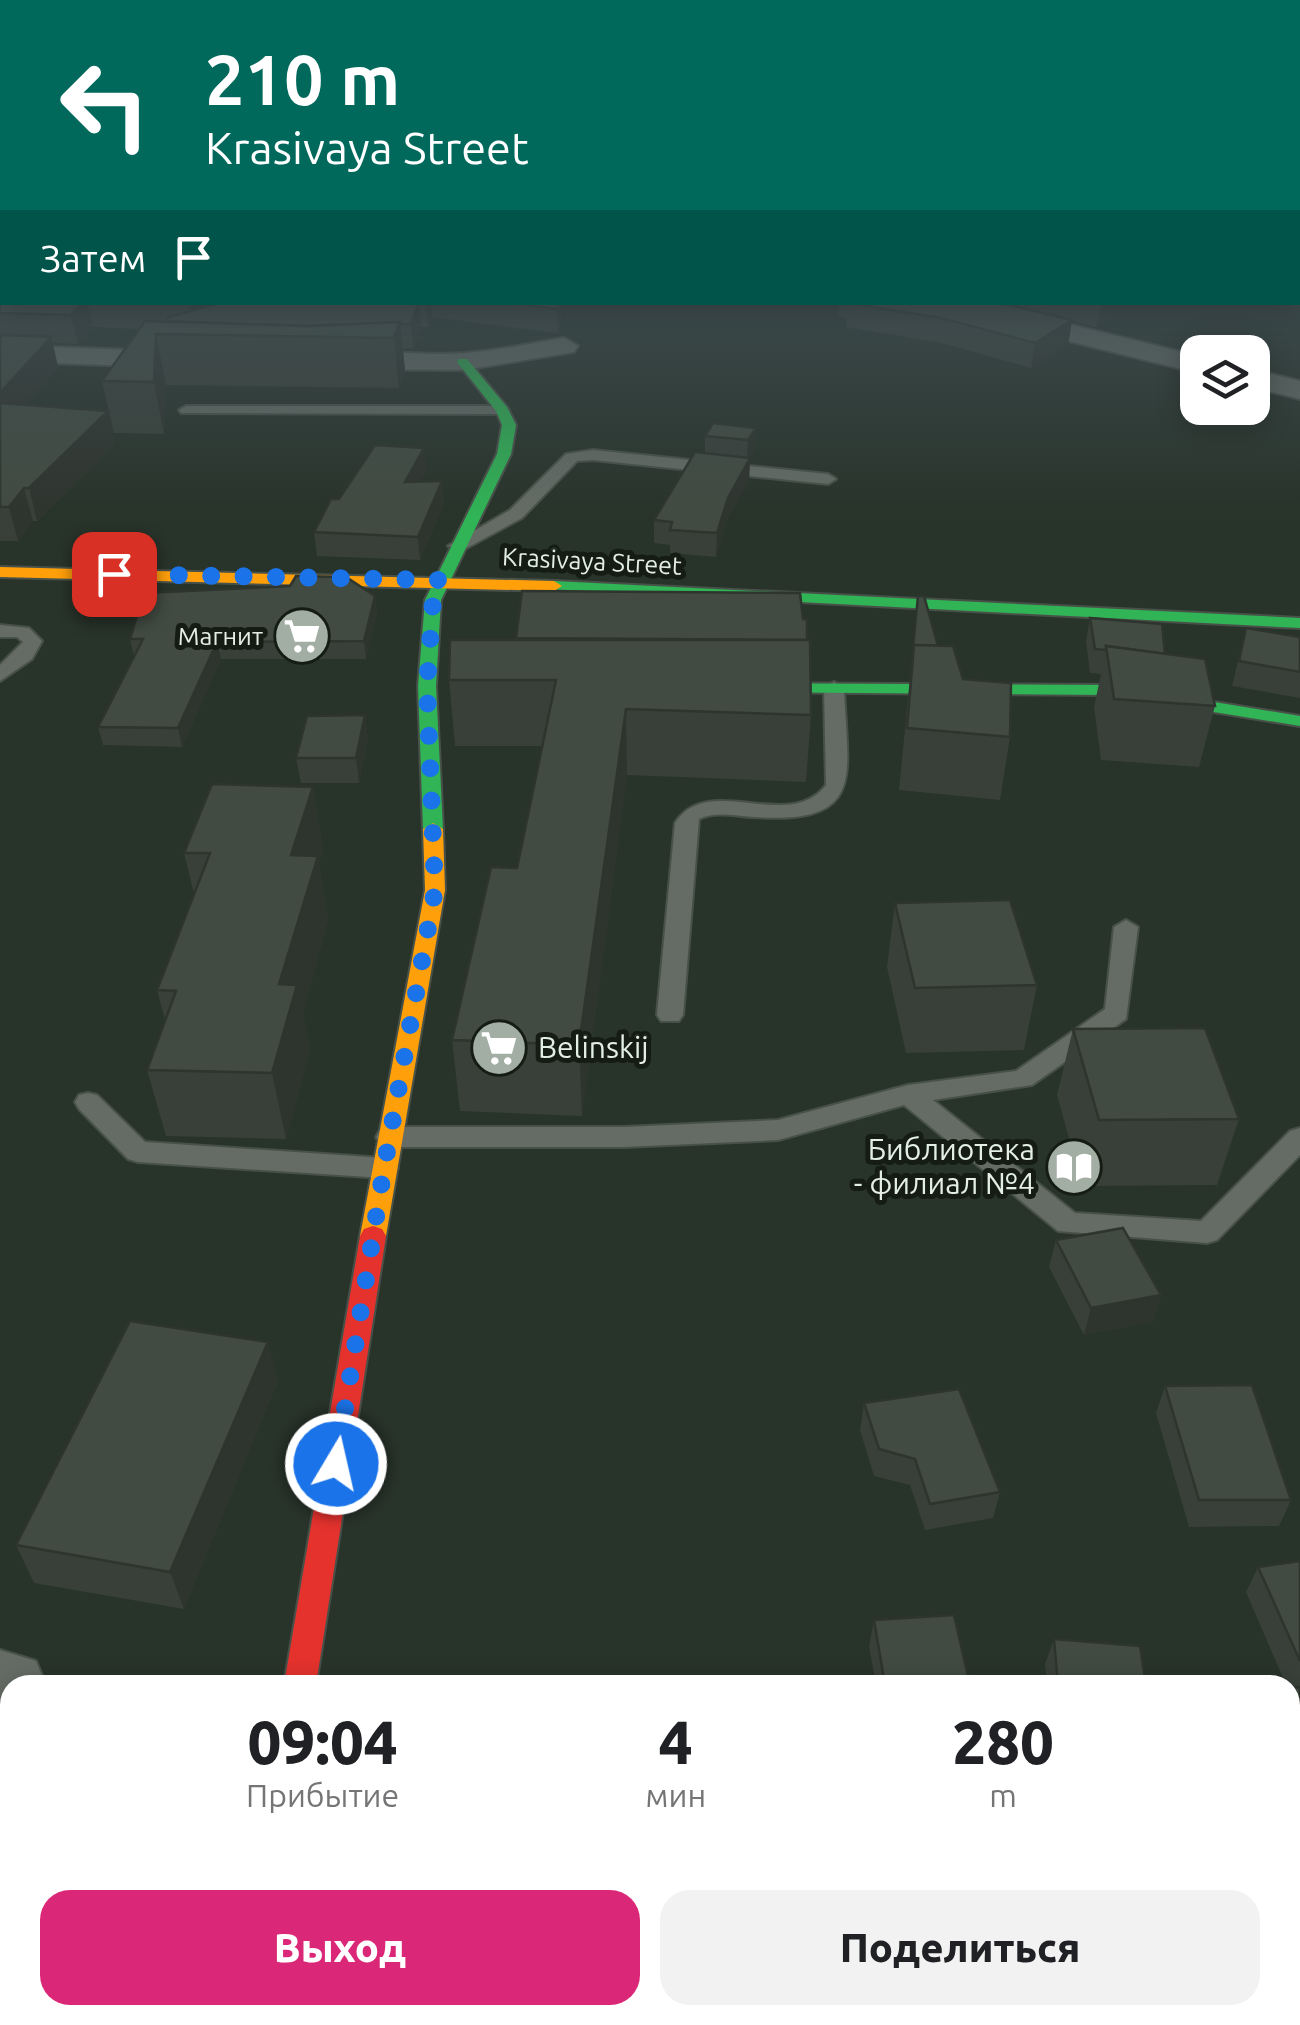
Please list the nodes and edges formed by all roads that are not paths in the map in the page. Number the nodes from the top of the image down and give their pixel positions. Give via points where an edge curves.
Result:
1 (1047, 328) edge
2 (564, 346) dead end
3 (0, 353) edge
4 (221, 361) edge
5 (1180, 361) edge
6 (464, 362) junction
7 (315, 364) edge
8 (1270, 382) edge
9 (1300, 390) edge
10 (186, 410) dead end
11 (502, 410) junction
12 (828, 479) dead end
13 (457, 546) junction
14 (0, 572) edge
15 (442, 580) junction
16 (1300, 623) edge
17 (0, 631) edge
18 (0, 675) edge
19 (718, 688) edge
20 (834, 688) junction
21 (1300, 721) edge
22 (1126, 927) dead end
23 (670, 1015) dead end
24 (908, 1094) junction
25 (88, 1102) dead end
26 (390, 1137) junction
27 (1300, 1138) edge
28 (384, 1168) junction
29 (302, 1675) edge

1 - 5 street
2 - 6 street
3 - 4 street
6 - 7 street
6 - 11 street
8 - 9 street
10 - 11 lane
11 - 13 street via 509,426 504,454
12 - 13 lane via 572,457 516,514
13 - 15 street
14 - 15 street, Krasivaya Street
15 - 16 street, Krasivaya Street via 1145,608
15 - 26 street via 433,600 435,890
17 - 18 lane via 22,632 34,641
19 - 20 street
20 - 21 street via 1110,690
20 - 23 lane via 832,796 791,811 702,809 686,823
22 - 24 lane via 1117,1013 1023,1078
24 - 26 lane via 778,1130
24 - 27 lane via 1068,1223 1207,1232
25 - 28 lane via 138,1152
26 - 28 street
28 - 29 street

